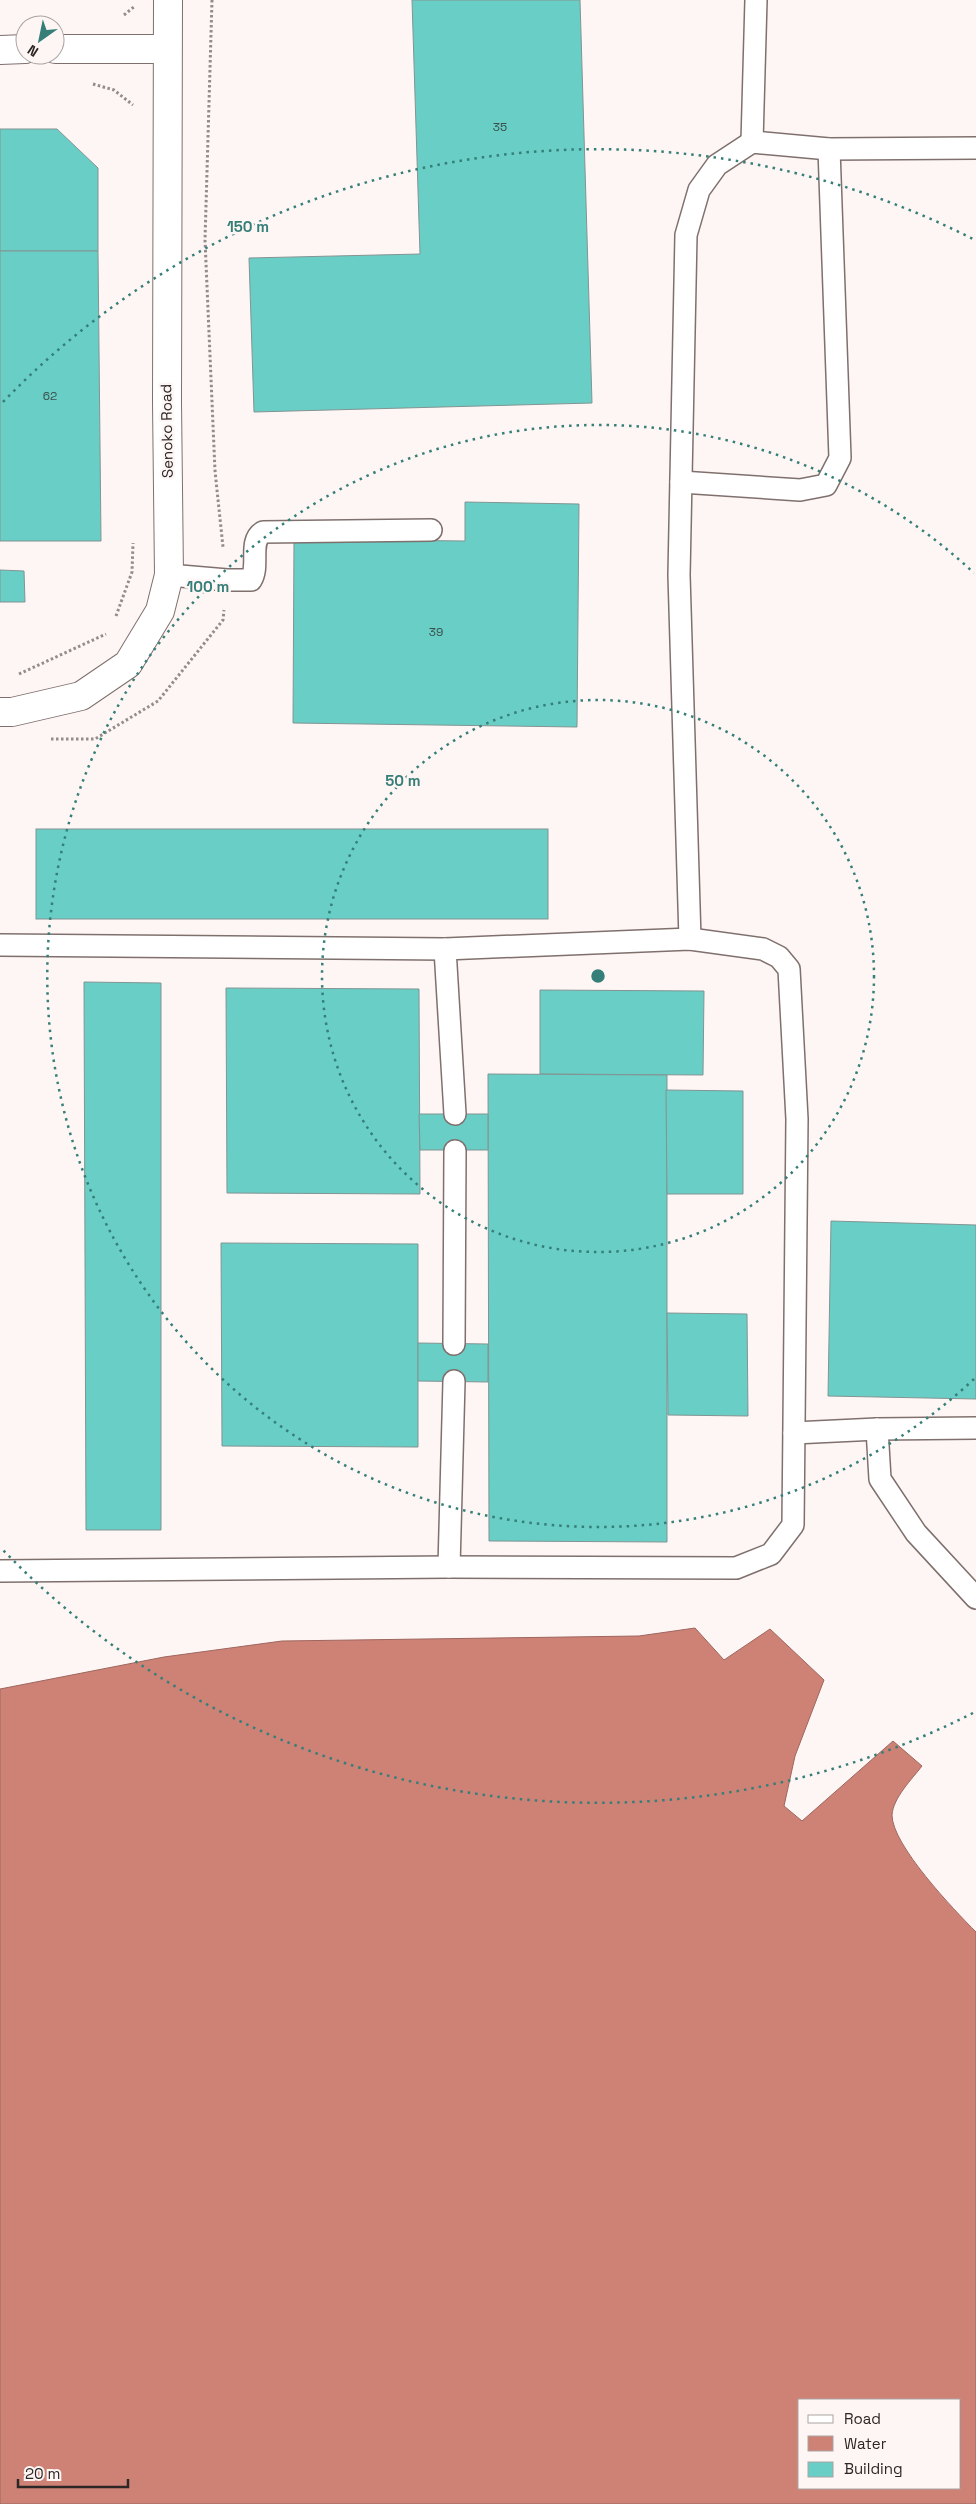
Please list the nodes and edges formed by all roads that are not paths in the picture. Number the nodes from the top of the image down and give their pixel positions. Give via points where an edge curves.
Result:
1 (168, 0) edge
2 (756, 0) edge
3 (167, 48) junction
4 (15, 49) edge
5 (65, 49) edge
6 (0, 50) edge
7 (752, 142) junction
8 (976, 148) edge
9 (829, 149) junction
10 (681, 482) junction
11 (431, 530) dead end
12 (169, 575) junction
13 (0, 712) edge
14 (690, 939) junction
15 (0, 945) edge
16 (445, 949) junction
17 (455, 1114) dead end
18 (455, 1151) dead end
19 (454, 1344) dead end
20 (454, 1381) dead end
21 (976, 1428) edge
22 (877, 1429) junction
23 (794, 1433) junction
24 (449, 1566) junction
25 (0, 1572) edge
26 (976, 1598) edge

1 - 3 street, Senoko Road
2 - 7 lane
3 - 5 street
3 - 12 street, Senoko Road
4 - 6 street
7 - 9 lane
7 - 10 lane via 717,165 699,190 686,235
8 - 9 lane
9 - 10 lane via 840,458 826,485 800,490
10 - 14 lane via 679,575
11 - 12 lane via 263,532 256,542 251,580
12 - 13 street, Senoko Road via 160,611 128,664 81,696
14 - 16 lane
14 - 23 lane via 762,949 779,957 789,969 798,1119
15 - 16 lane
16 - 17 lane
18 - 19 lane
20 - 24 lane
21 - 22 lane
22 - 23 lane
22 - 26 lane via 880,1479 916,1533
23 - 24 lane via 793,1526 770,1554 736,1568
24 - 25 lane

